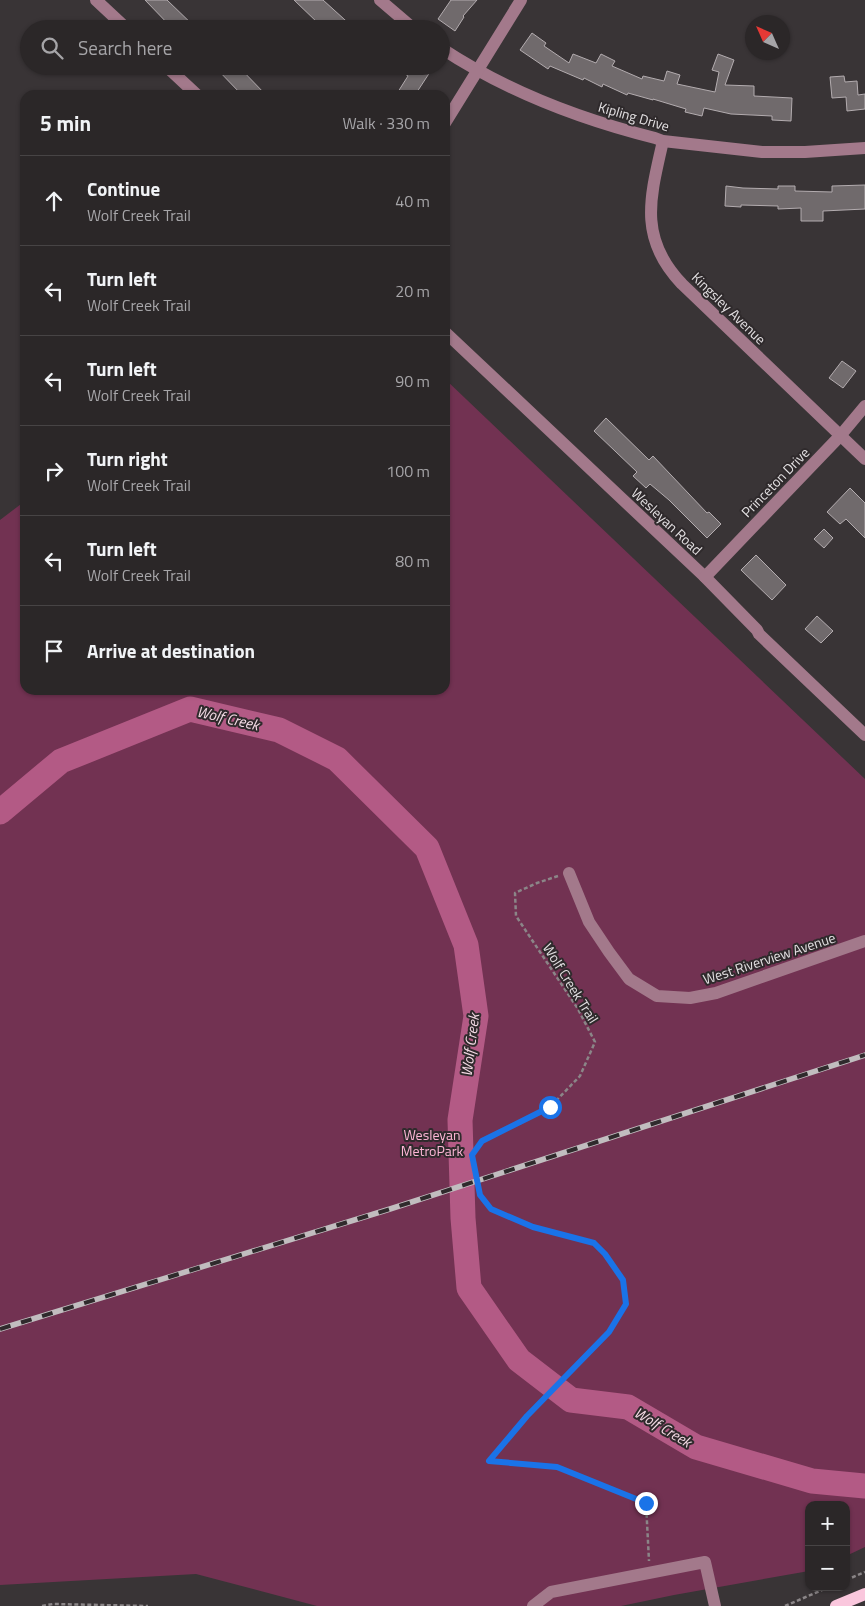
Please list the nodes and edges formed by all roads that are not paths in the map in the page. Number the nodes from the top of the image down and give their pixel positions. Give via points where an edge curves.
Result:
1 (96, 0) edge
2 (380, 0) edge
3 (521, 0) edge
4 (117, 20) edge
5 (403, 20) edge
6 (450, 54) edge
7 (478, 69) junction
8 (176, 75) edge
9 (192, 90) edge
10 (450, 115) edge
11 (662, 141) junction
12 (865, 148) edge
13 (450, 337) edge
14 (865, 406) edge
15 (840, 436) junction
16 (865, 459) edge
17 (705, 577) junction
18 (865, 735) edge
19 (569, 873) road end
20 (865, 941) edge
21 (865, 1594) edge
22 (533, 1606) edge
23 (715, 1606) edge
24 (836, 1606) edge

1 - 4 street
2 - 5 street
3 - 7 street
6 - 7 street, Kipling Drive
7 - 10 street
7 - 11 street, Kipling Drive via 553,106
8 - 9 street
11 - 12 street, Kipling Drive via 762,152
11 - 15 street, Kingsley Avenue via 650,209 656,246 664,262 682,284
13 - 17 street, Wesleyan Road
14 - 15 street, Princeton Drive
15 - 16 street, Kingsley Avenue
15 - 17 street, Princeton Drive
17 - 18 street, Wesleyan Road via 758,634
19 - 20 street, West Riverview Avenue via 590,922 628,979 657,996 690,998 716,993
21 - 24 main road
22 - 23 street via 551,1592 705,1562

